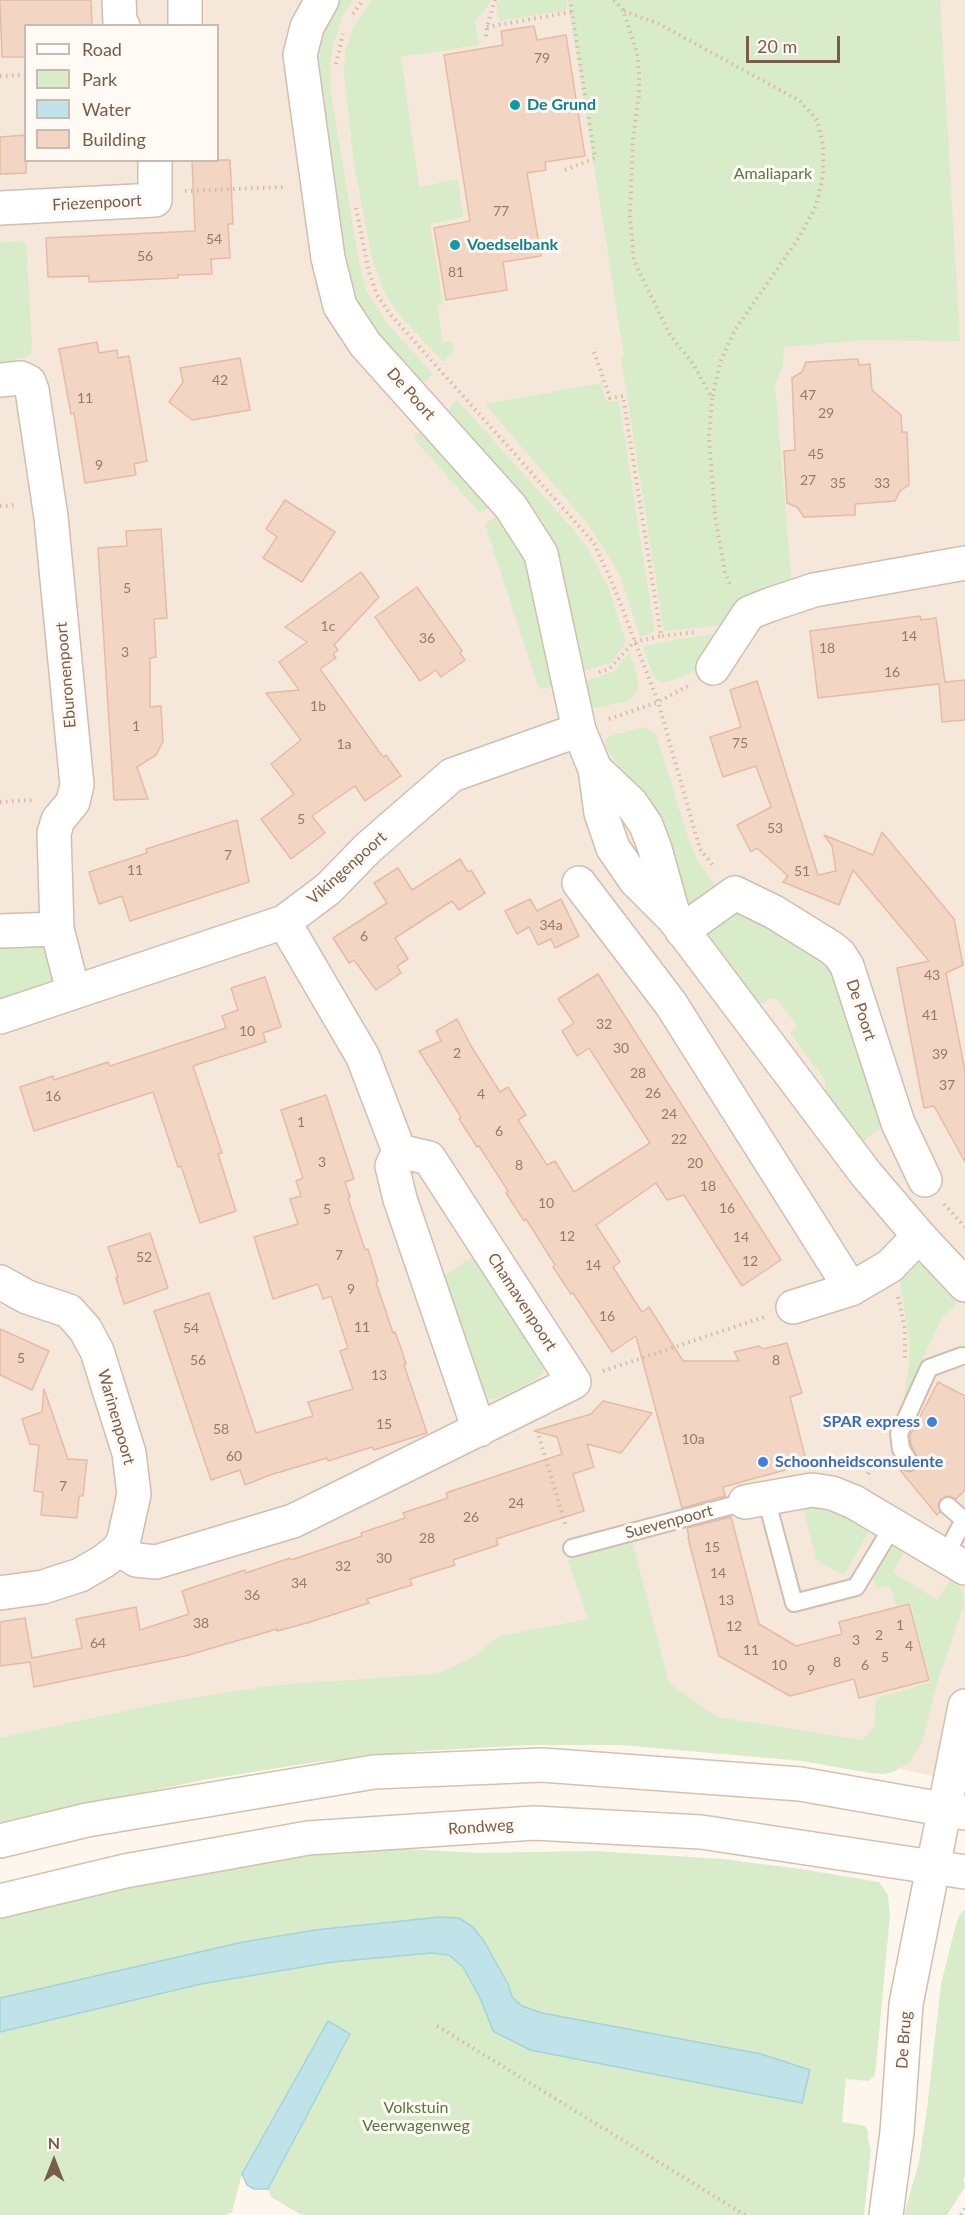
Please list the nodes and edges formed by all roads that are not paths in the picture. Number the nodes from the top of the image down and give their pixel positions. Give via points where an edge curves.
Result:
1 (119, 0) edge
2 (185, 0) edge
3 (322, 0) edge
4 (121, 24) edge
5 (185, 24) edge
6 (155, 176) edge
7 (0, 208) edge
8 (0, 380) edge
9 (965, 563) edge
10 (713, 668) dead end
11 (579, 730) junction
12 (579, 883) dead end
13 (284, 921) junction
14 (678, 925) junction
15 (57, 929) junction
16 (0, 931) edge
17 (711, 970) junction
18 (73, 991) junction
19 (671, 1004) junction
20 (0, 1017) edge
21 (399, 1151) junction
22 (925, 1180) dead end
23 (919, 1236) junction
24 (0, 1282) edge
25 (965, 1285) edge
26 (851, 1289) junction
27 (793, 1307) road end
28 (964, 1355) edge
29 (479, 1430) junction
30 (909, 1462) dead end
31 (756, 1500) junction
32 (948, 1506) dead end
33 (964, 1519) edge
34 (893, 1526) junction
35 (572, 1548) road end
36 (119, 1549) junction
37 (955, 1562) edge
38 (0, 1593) edge
39 (965, 1706) edge
40 (955, 1811) edge
41 (0, 1841) edge
42 (933, 1866) junction
43 (965, 1872) edge
44 (0, 1901) edge
45 (886, 2215) edge

1 - 4 street
2 - 5 street
3 - 11 street, De Poort via 307,27 300,55 328,258 340,306 365,344 511,507 541,554
6 - 7 street, Friezenpoort via 155,200
8 - 15 street, Eburonenpoort via 21,378 29,382 32,390 51,517 77,785 73,802 58,820 54,833
9 - 10 street via 813,590 744,620
11 - 13 street, Vikingenpoort via 452,775 368,848 328,889
11 - 14 street, De Poort via 596,769 631,803 646,825
12 - 19 street
13 - 18 street, Vikingenpoort
13 - 21 street via 363,1057
14 - 17 street, De Poort
14 - 22 street, De Poort via 735,893 774,912 840,955 847,966 898,1123
15 - 16 street
15 - 18 street, Eburonenpoort
17 - 19 street
17 - 23 street, De Poort via 866,1174
18 - 20 street, Vikingenpoort
19 - 26 street
21 - 29 street via 392,1166 400,1199
21 - 29 street, Chamavenpoort via 429,1158 574,1382
23 - 25 street, De Poort
23 - 26 street via 890,1266
24 - 36 street, Warinenpoort via 27,1298 69,1311 97,1351 129,1453 134,1494
26 - 27 street
28 - 30 lane via 929,1368 898,1434
29 - 36 street via 293,1521 156,1562 136,1560
31 - 34 street, Suevenpoort via 812,1490 832,1493
31 - 34 lane via 794,1604 856,1587
31 - 35 lane, Suevenpoort
32 - 33 lane
33 - 37 lane
34 - 37 street, Suevenpoort
36 - 38 street via 80,1575 43,1587
39 - 40 street
40 - 41 street via 800,1784 542,1765 374,1772 87,1820
40 - 42 street, De Brug
42 - 43 street, Rondweg
42 - 44 street, Rondweg via 701,1832 534,1823 308,1838 125,1871
42 - 45 street, De Brug via 906,2004 897,2132

